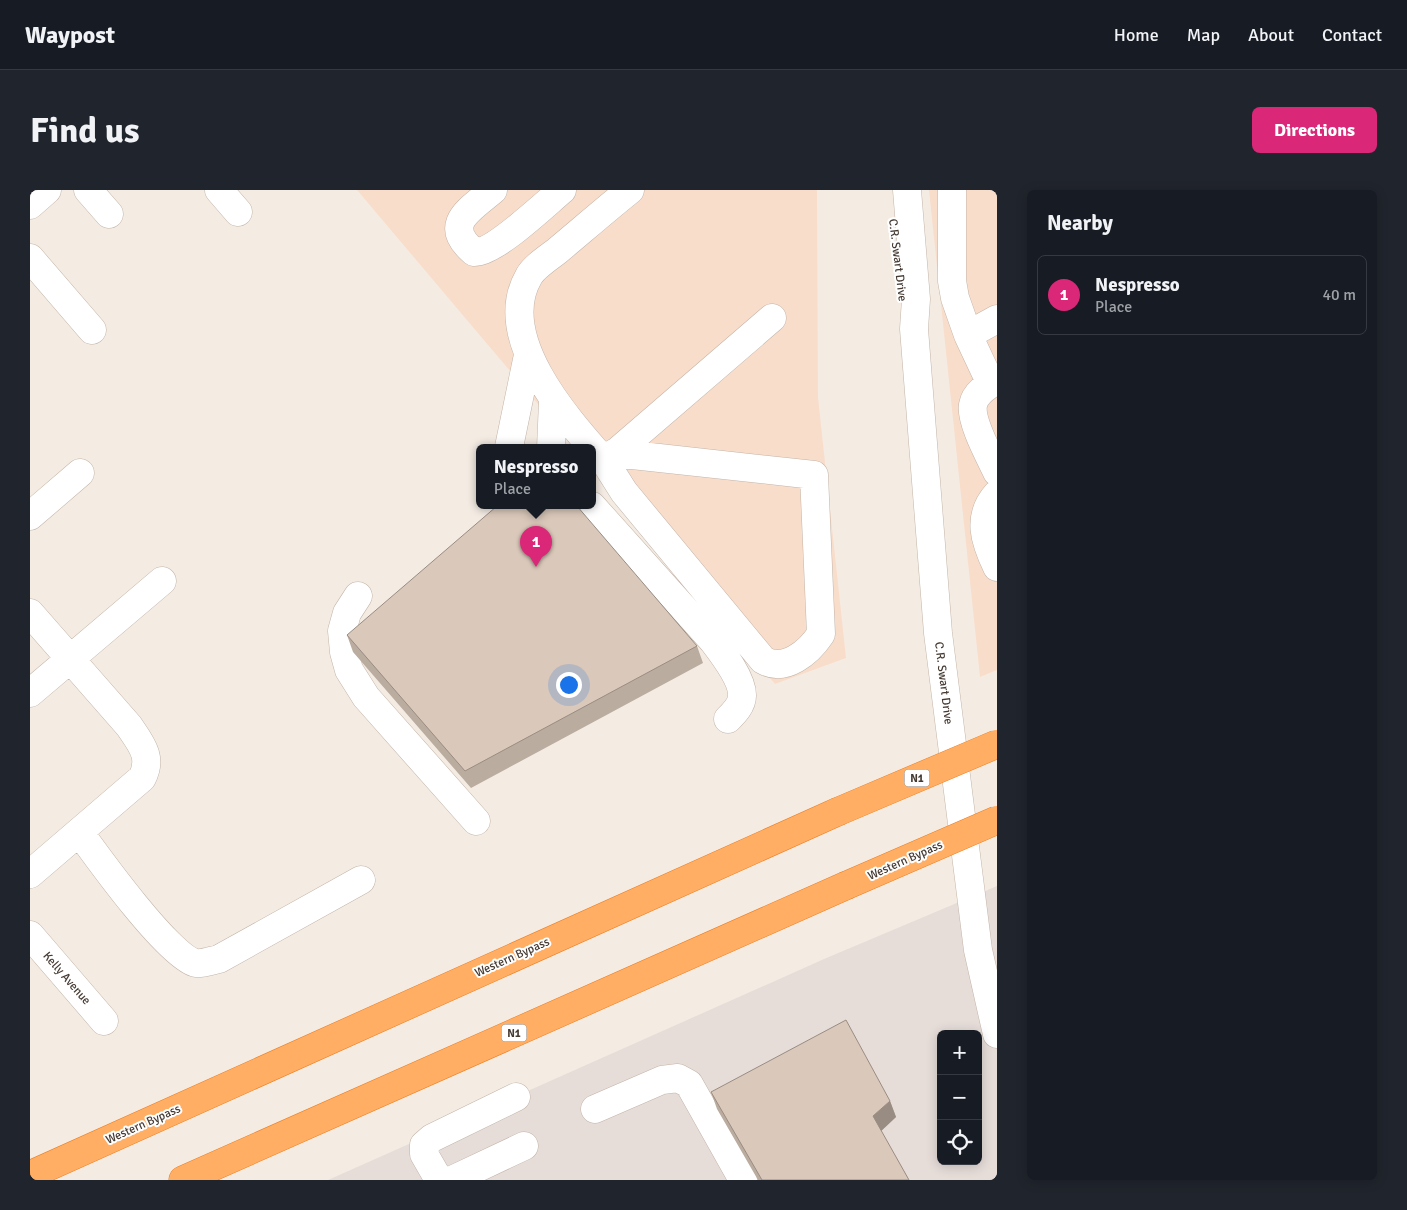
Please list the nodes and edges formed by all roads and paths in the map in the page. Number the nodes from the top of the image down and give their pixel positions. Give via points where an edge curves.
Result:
1 (47, 190) edge
2 (88, 190) edge
3 (219, 190) edge
4 (493, 190) edge
5 (562, 190) edge
6 (630, 190) edge
7 (890, 190) edge
8 (907, 190) edge
9 (952, 190) edge
10 (30, 205) edge
11 (238, 212) dead end
12 (109, 214) dead end
13 (30, 258) edge
14 (772, 318) dead end
15 (997, 319) edge
16 (914, 328) junction
17 (92, 330) dead end
18 (968, 335) junction
19 (528, 355) junction
20 (994, 382) edge
21 (554, 401) junction
22 (510, 444) edge
23 (551, 444) edge
24 (610, 458) junction
25 (997, 472) edge
26 (80, 473) dead end
27 (997, 494) edge
28 (595, 509) edge
29 (30, 516) edge
30 (997, 568) edge
31 (162, 581) dead end
32 (358, 596) dead end
33 (30, 613) edge
34 (70, 660) junction
35 (30, 693) edge
36 (728, 720) dead end
37 (997, 744) edge
38 (997, 820) edge
39 (476, 821) dead end
40 (80, 832) junction
41 (30, 874) edge
42 (361, 880) dead end
43 (30, 935) edge
44 (104, 1021) dead end
45 (997, 1034) edge
46 (516, 1098) dead end
47 (595, 1110) dead end
48 (524, 1146) dead end
49 (30, 1175) edge
50 (183, 1180) edge
51 (439, 1180) edge
52 (452, 1180) edge
53 (743, 1180) edge

1 - 10 street
2 - 12 street
3 - 11 street
4 - 5 street via 460,220 457,227 459,235 474,252 481,253 494,245
6 - 19 street via 529,275 520,299 521,326
7 - 16 street, C.R. Swart Drive via 901,301
8 - 16 street, C.R. Swart Drive via 916,300
9 - 18 street via 952,281
13 - 17 street
14 - 24 street
15 - 18 street
16 - 45 street, C.R. Swart Drive via 938,633 978,950
18 - 20 street
19 - 21 street
19 - 22 street
20 - 25 street via 978,394 972,406
21 - 23 street
21 - 24 street
24 - 24 street via 814,475 821,634 814,646 789,662 775,664 763,660 624,492
26 - 29 street
27 - 30 street via 984,511 983,526
28 - 36 street via 726,658 742,696 737,710
31 - 34 street
32 - 39 street via 347,613 342,631 349,670 366,697
33 - 34 street
34 - 35 street
34 - 40 street via 129,726 147,758 142,778
37 - 49 highway, Western Bypass / N1, bridge via 837,812
38 - 50 highway, Western Bypass / N1, bridge
40 - 41 street
40 - 42 street via 160,933 179,954 197,963 219,959
43 - 44 street, Kelly Avenue
46 - 51 street via 424,1144 424,1154
47 - 53 street via 662,1080 678,1078 689,1084
48 - 52 street

